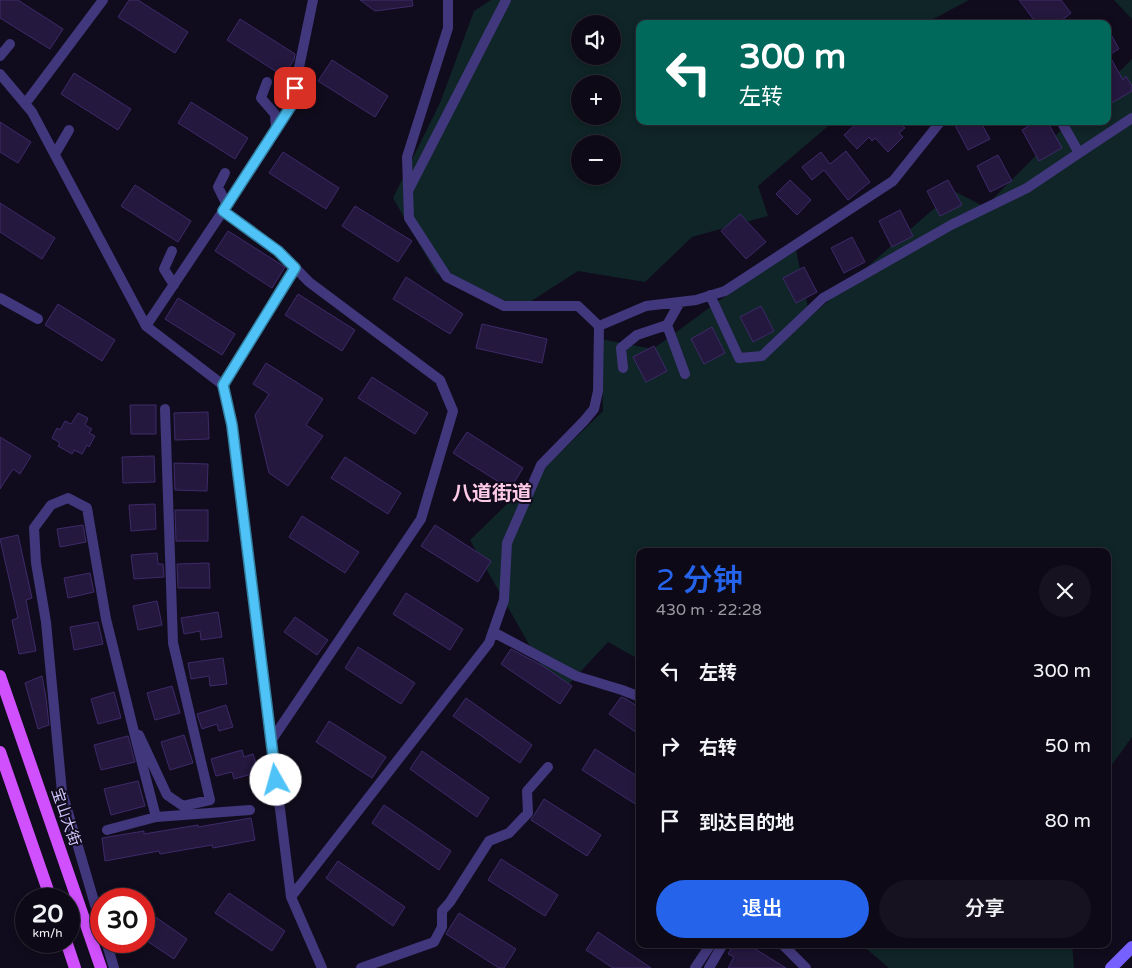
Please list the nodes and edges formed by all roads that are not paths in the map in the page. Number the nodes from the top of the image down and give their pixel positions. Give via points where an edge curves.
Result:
1 (103, 0) edge
2 (313, 0) edge
3 (448, 0) edge
4 (506, 0) edge
5 (10, 44) dead end
6 (0, 56) edge
7 (0, 74) edge
8 (266, 82) dead end
9 (25, 104) junction
10 (1132, 118) edge
11 (938, 125) edge
12 (1063, 125) edge
13 (69, 130) dead end
14 (276, 130) junction
15 (1079, 152) junction
16 (55, 154) junction
17 (225, 173) dead end
18 (408, 190) junction
19 (225, 208) junction
20 (172, 251) dead end
21 (295, 268) junction
22 (174, 284) junction
23 (710, 295) junction
24 (0, 298) edge
25 (680, 302) junction
26 (38, 319) dead end
27 (667, 325) junction
28 (146, 326) junction
29 (599, 326) junction
30 (623, 368) dead end
31 (685, 374) dead end
32 (223, 385) junction
33 (165, 410) dead end
34 (493, 632) junction
35 (0, 676) edge
36 (636, 695) edge
37 (129, 714) junction
38 (271, 741) junction
39 (1, 756) edge
40 (548, 767) dead end
41 (250, 810) dead end
42 (156, 817) junction
43 (107, 830) dead end
44 (47, 888) edge
45 (90, 888) edge
46 (291, 897) junction
47 (1132, 947) edge
48 (708, 948) edge
49 (722, 948) edge
50 (786, 948) edge
51 (70, 953) edge
52 (110, 953) edge
53 (75, 968) edge
54 (101, 968) edge
55 (114, 968) edge
56 (322, 968) edge
57 (361, 968) edge
58 (695, 968) edge
59 (709, 968) edge
60 (806, 968) edge
61 (1111, 968) edge

1 - 9 street
2 - 14 street via 291,106
3 - 18 street via 448,28 407,157
4 - 18 street
5 - 6 street
7 - 9 street
8 - 14 street via 261,98 275,114
9 - 16 street
10 - 15 street
11 - 23 street via 893,182 725,290
12 - 15 street
13 - 16 street
14 - 19 street
15 - 23 street via 1027,188 952,225 823,298 762,356 739,358
16 - 28 street
17 - 19 street via 218,186
18 - 29 street via 409,218 447,277 504,306 578,306
19 - 21 street
19 - 22 street
20 - 22 street via 164,269
21 - 32 street
21 - 38 street via 309,282 440,380 454,411 421,520
22 - 28 street
23 - 25 street
24 - 26 street
25 - 27 street
25 - 29 street via 646,306
27 - 30 street via 636,335 621,348
27 - 31 street
28 - 32 street
29 - 34 street via 598,391 594,409 541,465 507,543 504,600
32 - 38 street via 232,425
33 - 37 street via 172,642 210,800 183,806 167,795
34 - 36 street via 576,676
34 - 46 street via 489,643
35 - 54 main road, 宝山大街
37 - 42 street
37 - 45 street via 106,619 86,508 68,498 51,505 34,528 36,564 46,622 62,792
38 - 46 street
39 - 44 main road
40 - 57 street via 527,792 528,813 509,833 489,842 442,911 442,927 434,942
41 - 42 street
42 - 43 street
46 - 56 street
47 - 61 street
48 - 58 street
49 - 59 street
50 - 60 street
51 - 53 main road
52 - 55 street

